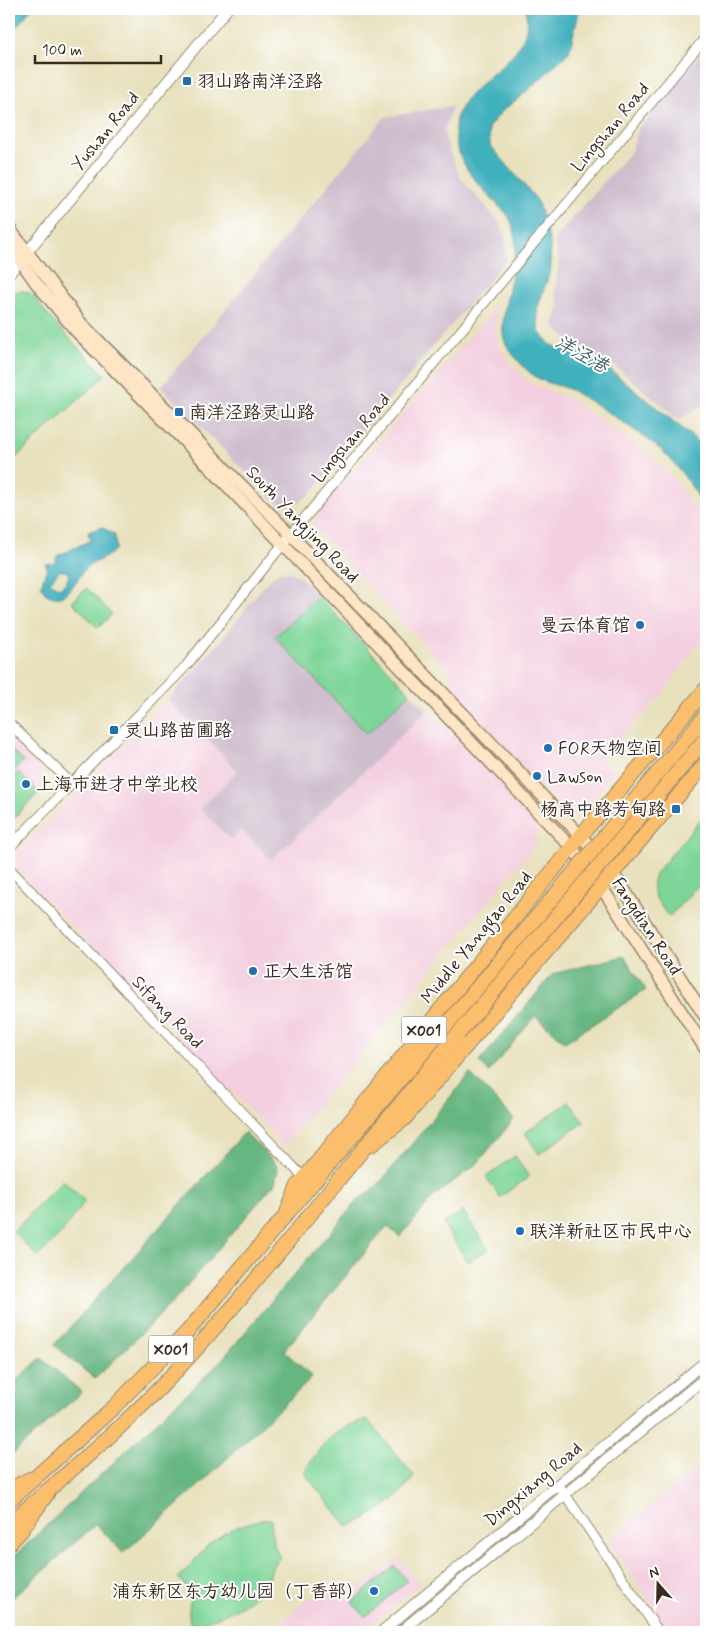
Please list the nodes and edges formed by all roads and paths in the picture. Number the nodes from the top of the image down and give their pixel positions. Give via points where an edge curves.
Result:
1 (227, 9) edge
2 (706, 37) edge
3 (9, 228) edge
4 (9, 244) edge
5 (25, 258) junction
6 (9, 274) edge
7 (287, 540) junction
8 (706, 689) edge
9 (706, 716) edge
10 (9, 723) edge
11 (706, 738) edge
12 (706, 763) edge
13 (72, 784) junction
14 (581, 836) junction
15 (9, 848) edge
16 (572, 848) junction
17 (9, 868) edge
18 (613, 875) junction
19 (599, 891) junction
20 (706, 1018) edge
21 (706, 1050) edge
22 (359, 1154) junction
23 (304, 1178) junction
24 (286, 1216) junction
25 (706, 1361) edge
26 (706, 1377) edge
27 (44, 1471) junction
28 (558, 1484) junction
29 (52, 1486) junction
30 (9, 1490) edge
31 (565, 1494) junction
32 (9, 1501) edge
33 (9, 1524) edge
34 (9, 1543) edge
35 (381, 1632) edge
36 (400, 1632) edge
37 (658, 1632) edge

1 - 5 street, Yushan Road
2 - 7 street, Lingshan Road
3 - 5 main road, South Yangjing Road
4 - 5 main road, South Yangjing Road
5 - 6 street, Yushan Road
5 - 7 main road, South Yangjing Road via 76,331
7 - 13 street, Lingshan Road via 186,666
7 - 14 main road, South Yangjing Road
7 - 16 main road, South Yangjing Road
8 - 14 main road, Middle Yanggao Road / X001
9 - 24 main road, Middle Yanggao Road / X001, bridge
10 - 13 street
11 - 22 main road, X001, bridge
12 - 18 main road
13 - 15 street, Lingshan Road
14 - 16 main road, Middle Yanggao Road / X001
14 - 18 main road, Fangdian Road
16 - 19 main road, Fangdian Road
16 - 23 main road, Middle Yanggao Road / X001
17 - 23 street, Sifang Road
18 - 19 main road
18 - 20 main road, Fangdian Road
19 - 21 main road, Fangdian Road
19 - 22 main road, X001 via 404,1118
22 - 29 main road, X001 via 176,1372
23 - 24 main road, Middle Yanggao Road / X001
24 - 27 main road, Middle Yanggao Road / X001 via 155,1366
25 - 28 street, Dingxiang Road
26 - 31 street, Dingxiang Road
27 - 30 main road, Middle Yanggao Road / X001
27 - 32 main road, Middle Yanggao Road / X001
28 - 31 street
28 - 35 street, Dingxiang Road
29 - 33 main road, X001
29 - 34 main road, X001
31 - 36 street, Dingxiang Road
31 - 37 street

